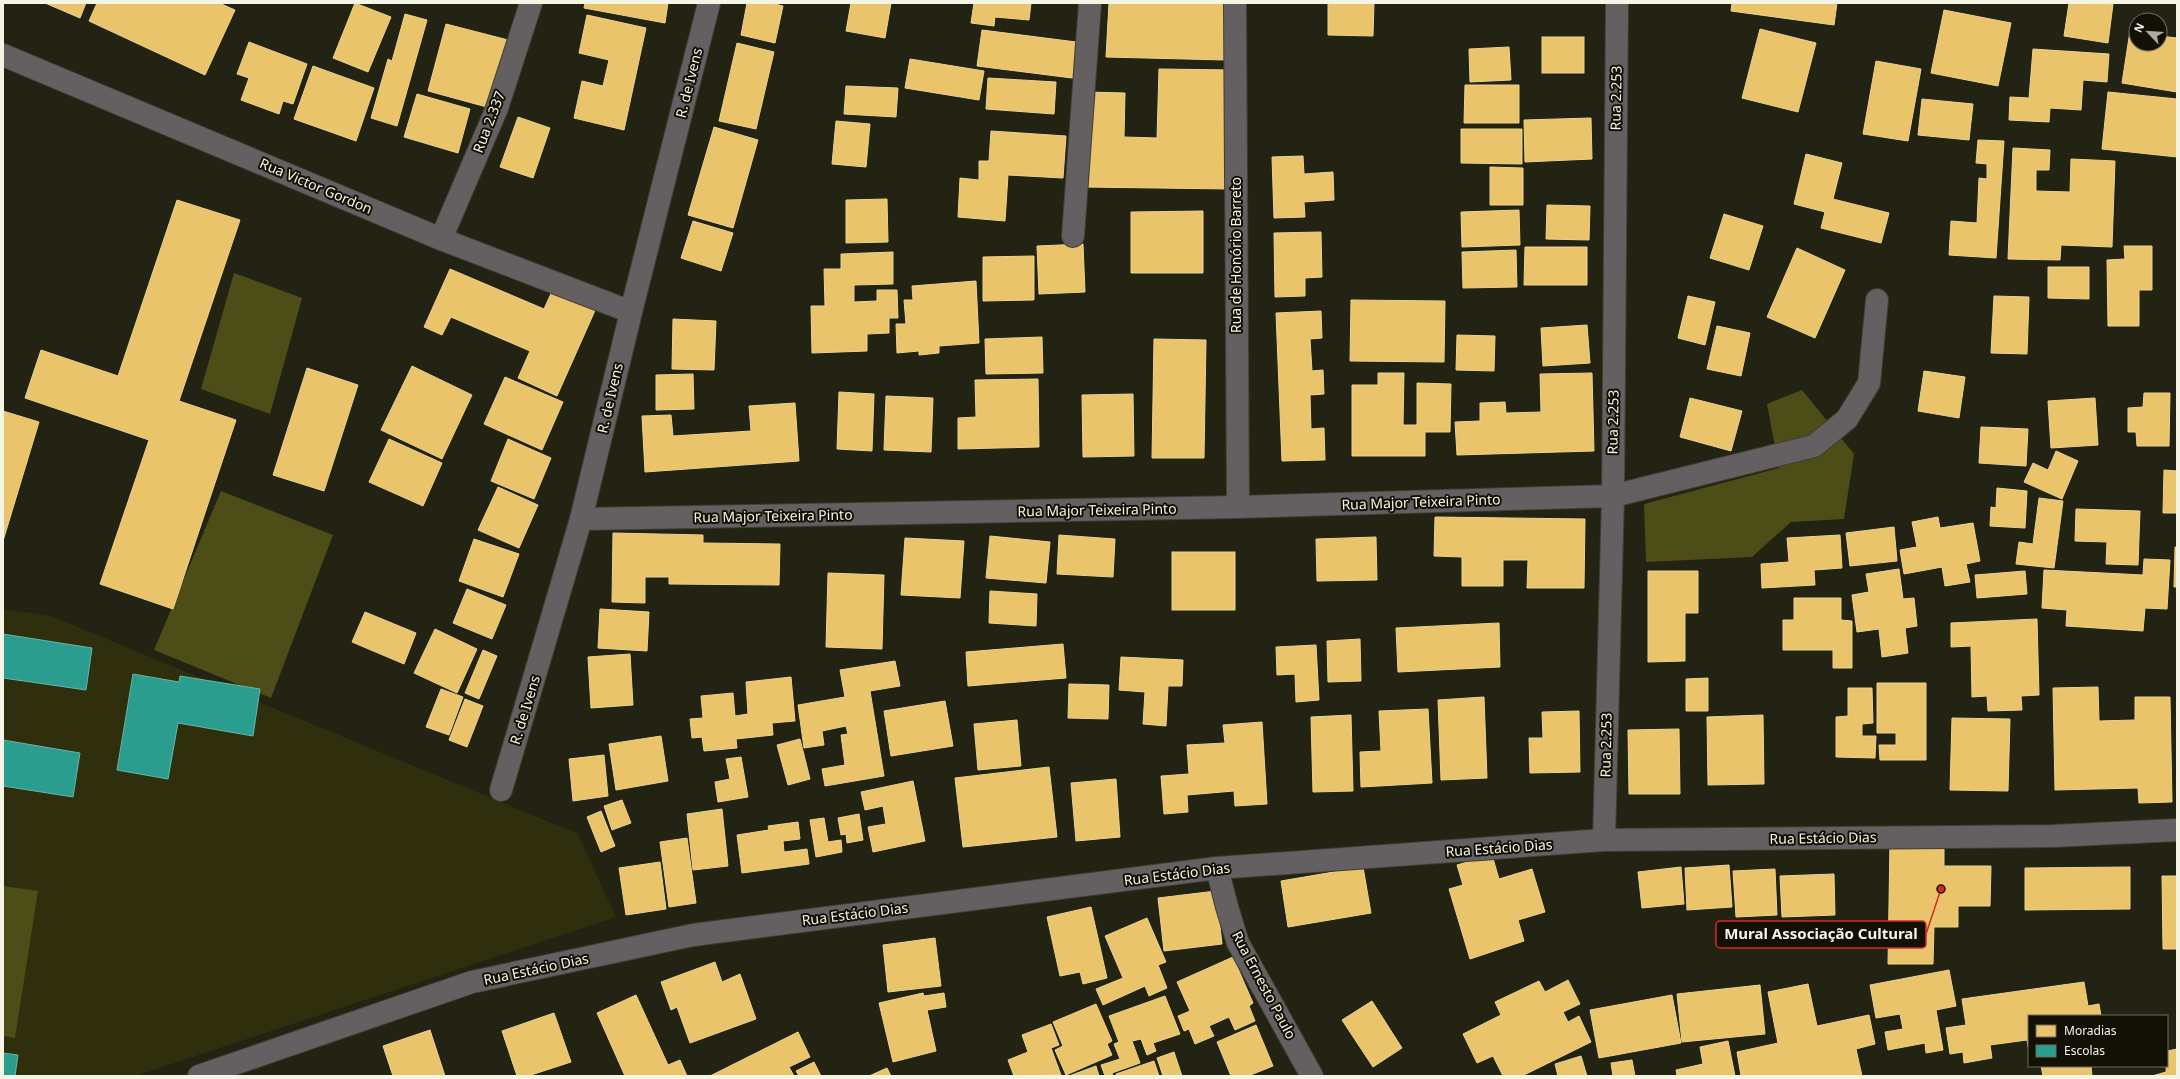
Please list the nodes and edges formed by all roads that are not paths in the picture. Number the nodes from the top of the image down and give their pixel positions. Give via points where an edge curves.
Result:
1 (531, 3) edge
2 (709, 3) edge
3 (1090, 3) edge
4 (1235, 3) edge
5 (1617, 3) edge
6 (3, 55) edge
7 (1073, 236) dead end
8 (441, 238) junction
9 (1877, 300) dead end
10 (631, 312) junction
11 (1612, 496) junction
12 (1238, 507) junction
13 (581, 519) junction
14 (501, 790) dead end
15 (2177, 830) edge
16 (1604, 840) junction
17 (1218, 868) junction
18 (199, 1076) edge
19 (1312, 1076) edge

1 - 8 street, Rua 2.337 via 496,108
2 - 10 street, R. de Ivens
3 - 7 street
4 - 12 street, Rua de Honório Barreto
5 - 11 street, Rua 2.253
6 - 8 street, Rua Victor Gordon
8 - 10 street, Rua Victor Gordon
9 - 11 street, Rua Major Teixeira Pinto via 1869,383 1846,419 1814,446
10 - 13 street, R. de Ivens
11 - 12 street, Rua Major Teixeira Pinto
11 - 16 street, Rua 2.253
12 - 13 street, Rua Major Teixeira Pinto
13 - 14 street, R. de Ivens
15 - 16 street, Rua Estácio Dias via 2053,836
16 - 17 street, Rua Estácio Dias
17 - 18 street, Rua Estácio Dias via 693,935 472,982
17 - 19 street, Rua Ernesto Paulo via 1238,943

